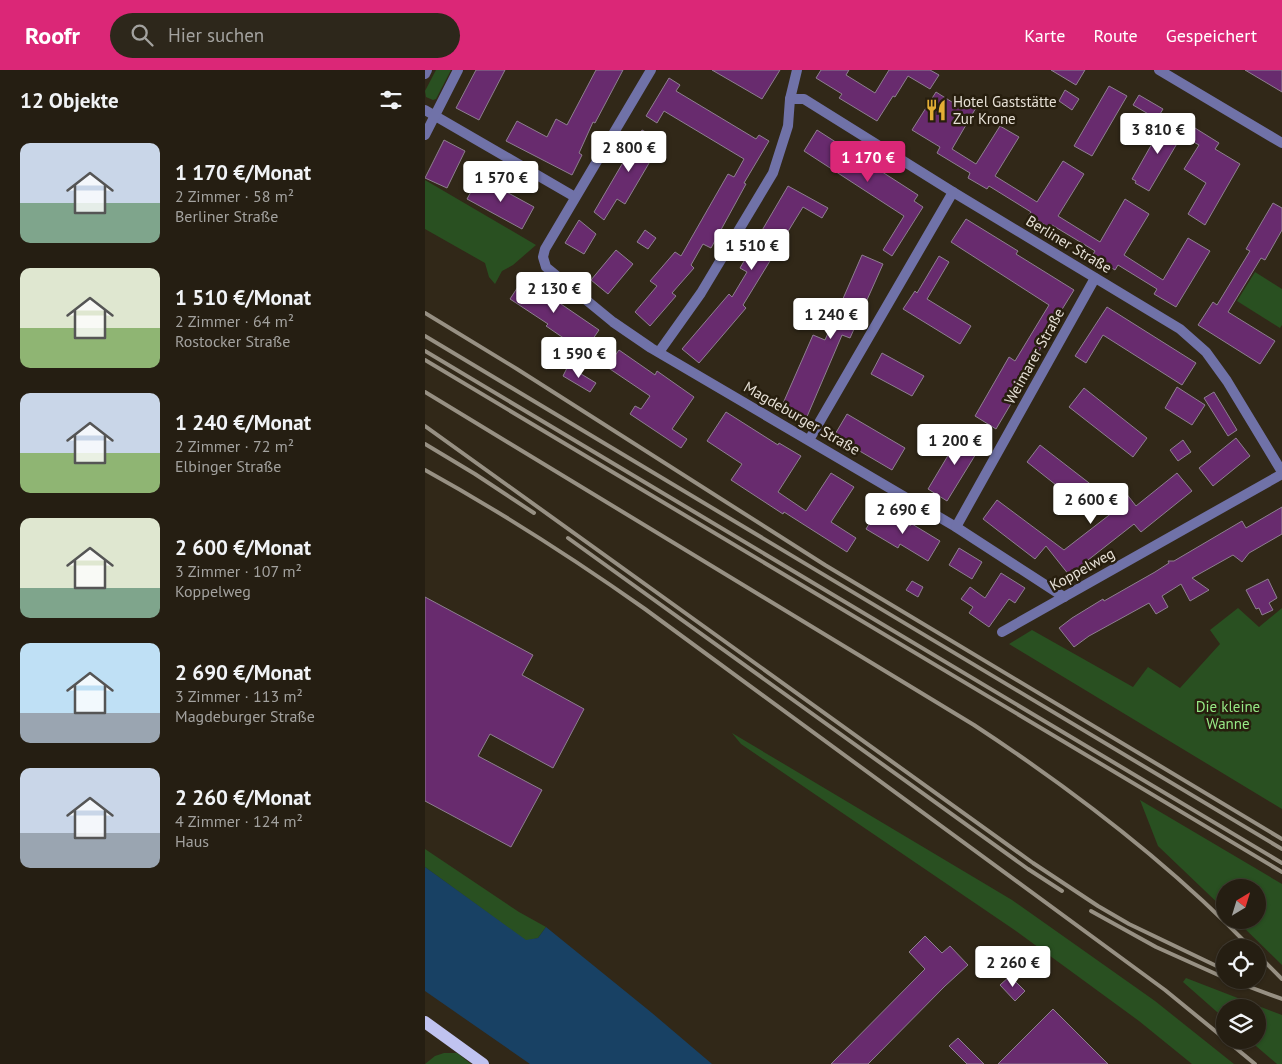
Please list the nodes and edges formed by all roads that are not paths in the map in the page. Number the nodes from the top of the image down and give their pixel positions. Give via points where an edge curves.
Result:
1 (427, 70) edge
2 (458, 70) edge
3 (651, 70) edge
4 (797, 70) edge
5 (1159, 70) edge
6 (425, 74) edge
7 (790, 99) junction
8 (425, 110) edge
9 (435, 116) junction
10 (425, 135) edge
11 (1282, 143) edge
12 (953, 192) junction
13 (575, 197) junction
14 (1095, 278) junction
15 (659, 352) junction
16 (809, 440) junction
17 (1279, 475) edge
18 (1282, 487) edge
19 (956, 527) junction
20 (1064, 597) junction
21 (1002, 632) dead end
22 (425, 1022) edge
23 (483, 1064) edge

1 - 6 street
2 - 9 street
3 - 13 street
4 - 7 street
5 - 11 street
7 - 12 street, Berliner Straße via 804,98
7 - 15 street via 789,126 773,173 701,293
8 - 9 street
9 - 10 street
9 - 13 street
12 - 14 street, Berliner Straße
12 - 16 street
13 - 15 street, Magdeburger Straße via 545,249 546,267 613,322
14 - 17 street, Berliner Straße via 1180,329 1206,352 1227,382
14 - 19 street, Weimarer Straße
15 - 16 street, Magdeburger Straße
16 - 19 street, Magdeburger Straße
17 - 18 street, Berliner Straße
17 - 20 street, Koppelweg
19 - 20 street, Magdeburger Straße
20 - 21 street, Koppelweg
22 - 23 main road

